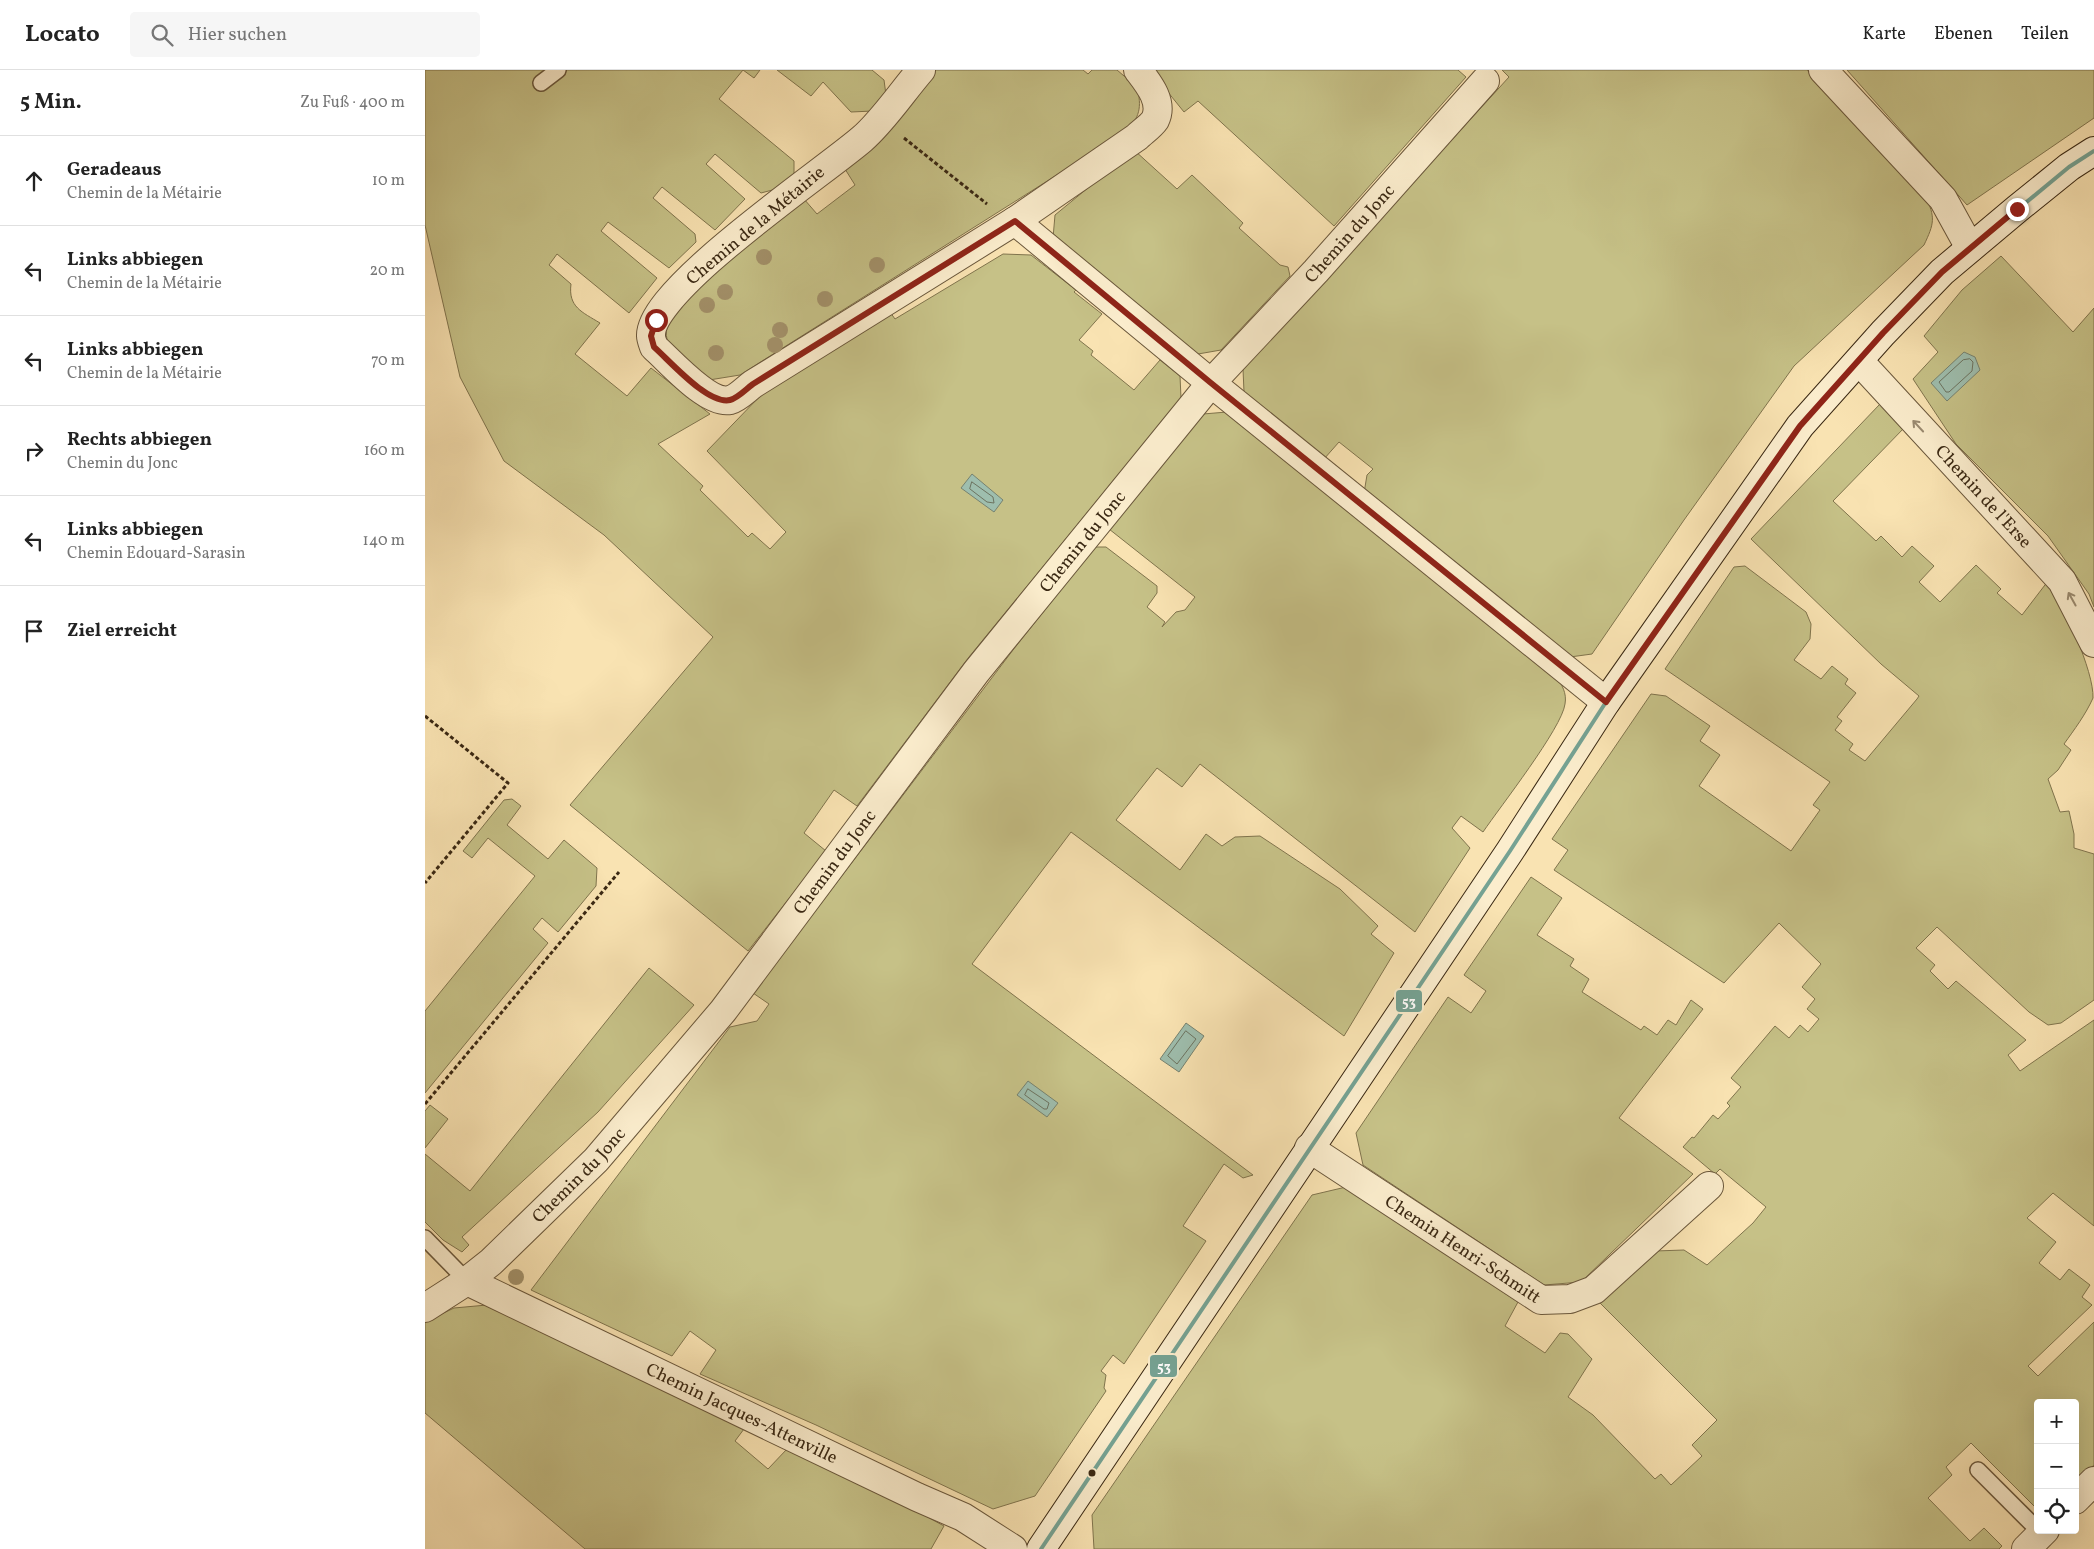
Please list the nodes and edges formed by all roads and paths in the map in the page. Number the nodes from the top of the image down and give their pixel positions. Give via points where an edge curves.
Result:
1 (558, 70) edge
2 (921, 70) edge
3 (1138, 70) edge
4 (1823, 70) edge
5 (1485, 81) dead end
6 (541, 83) dead end
7 (880, 118) junction
8 (2094, 151) edge
9 (1013, 222) junction
10 (1970, 248) junction
11 (1859, 361) junction
12 (1211, 383) junction
13 (2094, 643) edge
14 (1606, 702) junction
15 (425, 716) edge
16 (619, 872) dead end
17 (425, 883) edge
18 (425, 1104) edge
19 (1309, 1148) junction
20 (1709, 1186) dead end
21 (425, 1238) edge
22 (467, 1281) junction
23 (425, 1308) edge
24 (1977, 1470) dead end
25 (2094, 1481) edge
26 (2079, 1496) edge
27 (2038, 1535) edge
28 (1013, 1549) edge
29 (1041, 1549) edge

1 - 6 lane
2 - 7 street, Chemin de la Métairie
3 - 9 street, Chemin de la Métairie via 1157,100 1155,121 1137,137
4 - 10 street via 1943,199
5 - 12 street, Chemin du Jonc via 1316,271
7 - 9 path
7 - 9 street, Chemin de la Métairie via 863,138 714,256 679,288 656,320 651,336 654,347 709,396 720,401 731,400
8 - 10 street via 2069,167
9 - 12 street
10 - 11 street via 1942,272
13 -> 11 street, Chemin de l'Erse via 2062,581
11 - 14 street via 1800,426
12 - 14 street
12 - 22 street, Chemin du Jonc via 976,672 723,1011 596,1160 491,1262
14 - 19 street via 1510,851
15 - 17 path via 508,783
16 - 18 path
19 - 20 street, Chemin Henri-Schmitt via 1541,1300 1570,1299 1594,1290
19 - 29 street
21 - 22 lane
22 - 23 street, Chemin du Jonc
22 - 28 street, Chemin Jacques-Attenville via 963,1517
24 - 27 lane
25 - 26 street

